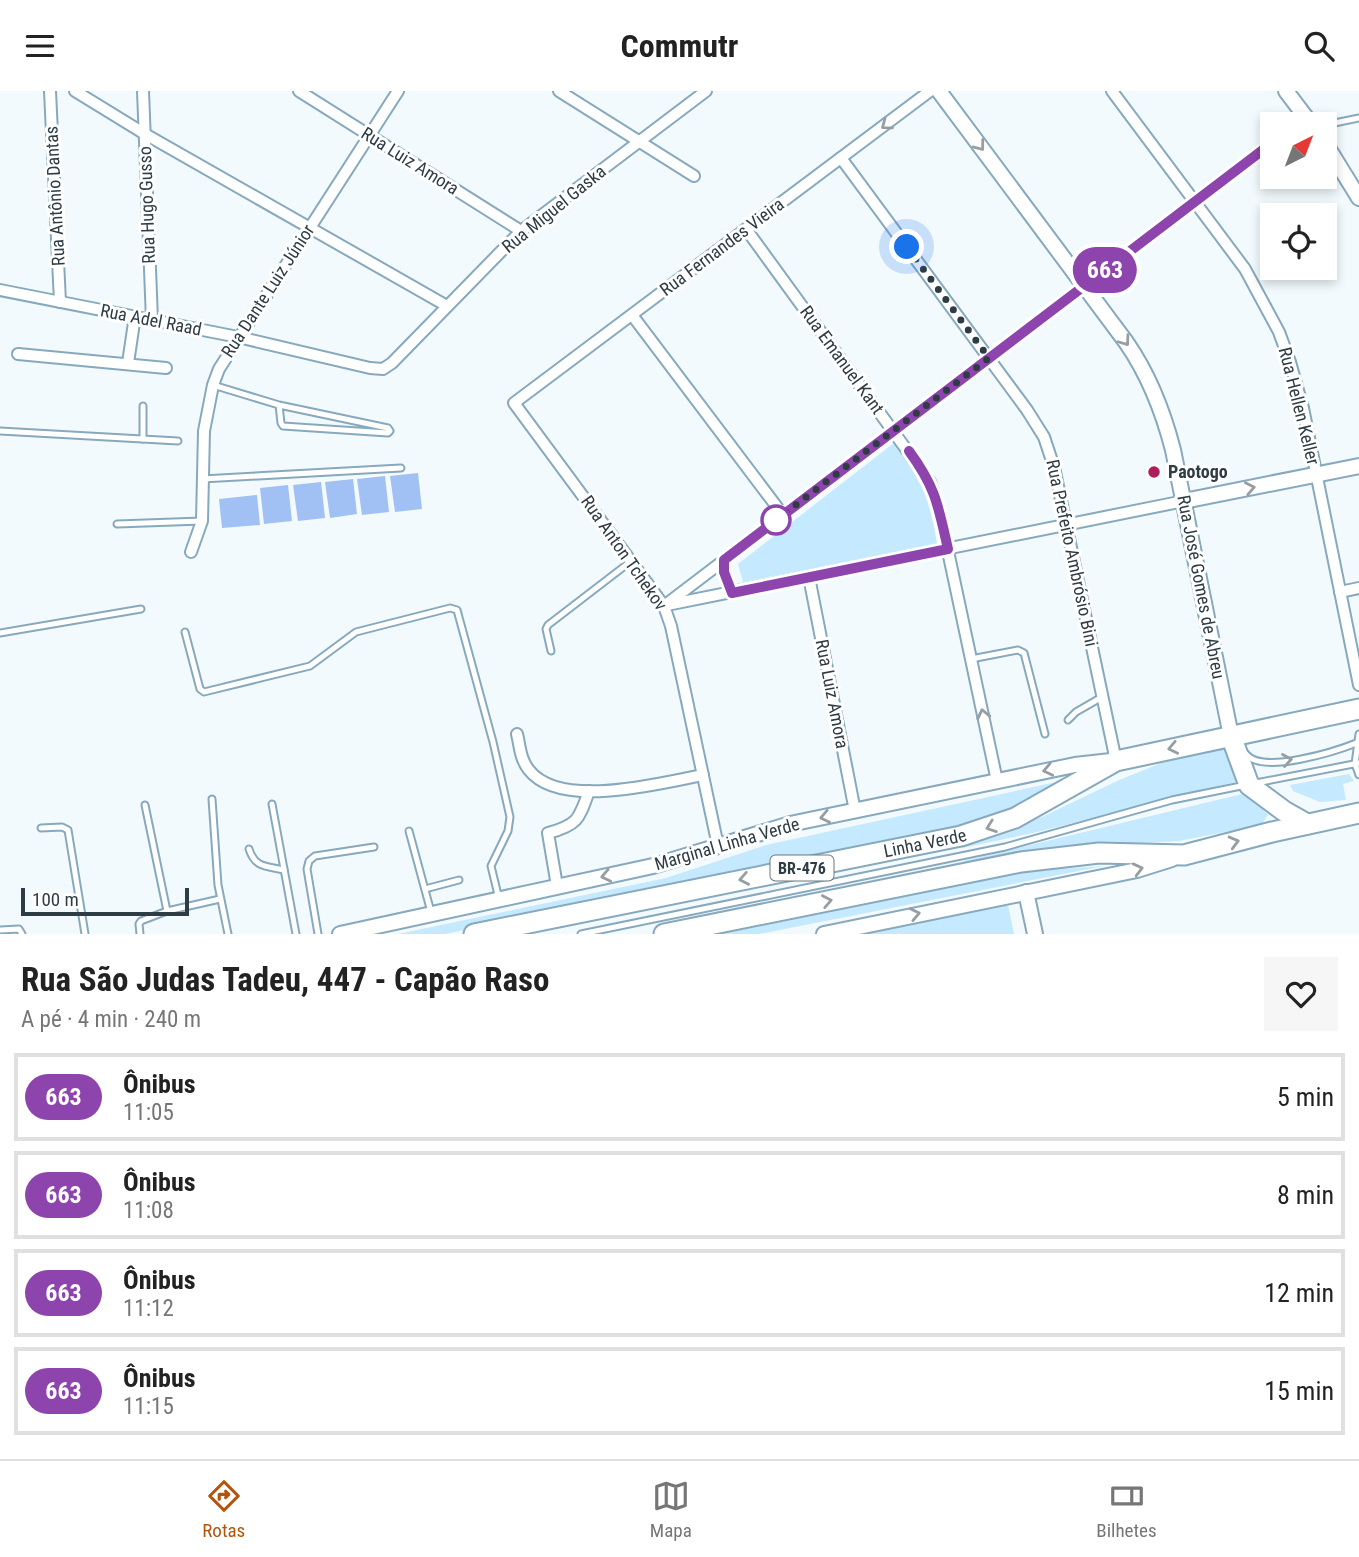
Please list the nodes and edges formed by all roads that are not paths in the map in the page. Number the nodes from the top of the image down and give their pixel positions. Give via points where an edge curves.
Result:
1 (50, 91) edge
2 (75, 91) edge
3 (143, 91) edge
4 (299, 91) edge
5 (398, 91) edge
6 (559, 91) edge
7 (706, 91) edge
8 (930, 91) edge
9 (939, 91) edge
10 (1112, 91) edge
11 (1286, 91) edge
12 (1298, 112) edge
13 (1359, 118) edge
14 (1337, 123) edge
15 (145, 134) junction
16 (369, 135) junction
17 (639, 142) junction
18 (1260, 151) edge
19 (841, 158) junction
20 (1337, 162) edge
21 (694, 176) dead end
22 (1359, 198) edge
23 (1195, 201) junction
24 (309, 227) junction
25 (746, 229) junction
26 (521, 231) junction
27 (1084, 286) junction
28 (0, 290) edge
29 (60, 302) junction
30 (447, 306) junction
31 (632, 315) junction
32 (135, 316) junction
33 (152, 320) junction
34 (238, 337) junction
35 (19, 354) dead end
36 (989, 358) junction
37 (128, 363) junction
38 (166, 368) dead end
39 (383, 369) joint
40 (213, 385) junction
41 (514, 403) joint
42 (279, 405) junction
43 (143, 406) dead end
44 (0, 431) edge
45 (894, 431) junction
46 (143, 439) junction
47 (178, 440) dead end
48 (1359, 466) edge
49 (401, 468) dead end
50 (1316, 474) junction
51 (202, 479) junction
52 (1184, 501) junction
53 (783, 515) junction
54 (202, 521) junction
55 (117, 524) dead end
56 (1067, 525) junction
57 (948, 549) junction
58 (191, 552) dead end
59 (631, 560) junction
60 (724, 560) junction
61 (809, 577) junction
62 (1359, 588) edge
63 (1340, 592) junction
64 (732, 593) junction
65 (664, 606) junction
66 (141, 609) dead end
67 (184, 632) dead end
68 (0, 633) edge
69 (551, 651) dead end
70 (971, 659) junction
71 (1359, 685) edge
72 (1102, 697) junction
73 (1359, 709) edge
74 (1068, 720) dead end
75 (517, 734) dead end
76 (1045, 734) dead end
77 (1359, 734) edge
78 (1231, 736) junction
79 (1358, 742) edge
80 (1116, 761) junction
81 (1357, 763) edge
82 (702, 775) junction
83 (1359, 775) edge
84 (997, 781) junction
85 (1249, 785) junction
86 (589, 791) junction
87 (212, 799) dead end
88 (272, 804) dead end
89 (145, 805) dead end
90 (855, 811) junction
91 (1359, 813) edge
92 (1307, 824) junction
93 (41, 828) dead end
94 (409, 831) dead end
95 (718, 846) junction
96 (374, 847) dead end
97 (249, 849) dead end
98 (1184, 855) junction
99 (284, 870) junction
100 (459, 880) dead end
101 (557, 886) junction
102 (425, 889) junction
103 (1026, 892) junction
104 (219, 899) junction
105 (499, 899) junction
106 (167, 911) junction
107 (432, 915) junction
108 (0, 930) edge
109 (22, 934) edge
110 (85, 934) edge
111 (140, 934) edge
112 (228, 934) edge
113 (296, 934) edge
114 (318, 934) edge
115 (340, 934) edge
116 (474, 934) edge
117 (581, 934) edge
118 (664, 934) edge
119 (824, 934) edge
120 (1035, 934) edge

1 - 29 street, Rua Antônio Dantas
2 - 15 street
3 - 15 street, Rua Hugo Gusso
4 - 16 street, Rua Luiz Amora
5 - 16 street, Rua Dante Luiz Júnior
6 - 17 street
7 - 17 street, Rua Miguel Gaska
8 -> 19 street, Rua Fernandes Vieira
9 -> 27 main road, Rua José Gomes de Abreu
10 - 23 street, Rua Hellen Keller
11 - 12 main road
13 - 14 lane
15 - 24 street
15 - 33 street, Rua Hugo Gusso
16 - 24 street, Rua Dante Luiz Júnior
16 - 26 street, Rua Luiz Amora
17 - 21 street
17 - 26 street, Rua Miguel Gaska
18 - 23 street
19 - 25 street, Rua Fernandes Vieira
19 - 36 street, Rua Prefeito Ambrósio Bini
20 - 22 main road
23 - 27 street
23 - 50 street, Rua Hellen Keller via 1245,269 1279,332 1298,387
24 - 30 street
24 - 34 street, Rua Dante Luiz Júnior
25 - 31 street, Rua Fernandes Vieira
25 - 45 street, Rua Emanuel Kant
26 - 30 street, Rua Miguel Gaska
27 - 36 street
27 -> 52 main road, Rua José Gomes de Abreu via 1148,378 1167,426
28 - 29 street, Rua Adel Raad
29 - 32 street, Rua Adel Raad
30 - 39 street, Rua Miguel Gaska
31 - 41 street, Rua Fernandes Vieira
31 - 53 street
32 - 33 street, Rua Adel Raad
32 - 37 street
33 - 34 street, Rua Adel Raad
34 - 39 street, Rua Adel Raad
34 - 40 street, Rua Dante Luiz Júnior
35 - 37 street
36 - 45 street
36 - 56 street, Rua Prefeito Ambrósio Bini via 1044,437
37 - 38 street
40 - 42 lane
40 - 51 street, Rua Dante Luiz Júnior via 204,431
41 - 59 street, Rua Anton Tchekov
42 - 42 lane via 388,428 390,431 283,426
43 - 46 lane
44 - 46 lane
45 - 53 street
45 - 57 street, Rua Emanuel Kant via 930,482
46 - 47 lane
48 - 50 main road
49 - 51 lane
52 -> 50 main road
50 - 63 street, Rua Hellen Keller
51 - 54 street, Rua Dante Luiz Júnior
52 - 56 street
52 - 78 main road, Rua José Gomes de Abreu
53 - 60 street
54 - 55 lane
54 - 58 street, Rua Dante Luiz Júnior
56 - 57 street
56 - 72 street, Rua Prefeito Ambrósio Bini
57 - 61 street
57 - 70 street, Rua Emanuel Kant
59 - 65 street, Rua Anton Tchekov
59 - 69 lane via 548,625
60 - 64 street
60 - 65 street
61 - 64 street
61 - 90 street, Rua Luiz Amora
62 - 63 street
63 - 71 street, Rua Hellen Keller
64 - 65 street
65 - 82 street, Rua Anton Tchekov
66 - 68 lane
67 - 105 lane via 204,692 310,666 356,632 457,610 510,817 491,866
70 - 76 lane via 1018,650 1024,653
84 -> 70 street, Rua Emanuel Kant
72 - 74 lane
72 - 80 street, Rua Prefeito Ambrósio Bini
73 - 78 highway, Linha Verde / BR-476
75 - 86 street via 523,760 539,780
77 - 79 lane
78 -> 79 lane via 1259,763 1333,752
78 -> 80 highway, Linha Verde / BR-476
78 - 85 highway
79 - 81 lane
80 -> 84 main road, Marginal Linha Verde
80 -> 116 highway, Linha Verde / BR-476 via 1024,813 979,831
81 - 83 lane
81 - 85 lane
82 - 86 street
82 - 95 street, Rua Anton Tchekov
84 - 90 main road, Marginal Linha Verde
85 - 92 highway
85 - 117 lane via 1172,800 1005,847
86 - 101 street via 577,821 548,833
87 - 104 lane
88 - 99 lane
89 - 106 lane
90 -> 95 main road, Marginal Linha Verde via 766,830
91 - 92 highway, BR-476
98 -> 92 highway, BR-476
93 - 110 lane via 68,830
94 - 102 lane
95 -> 101 main road, Marginal Linha Verde via 661,864
96 - 114 lane via 315,856 309,861
97 - 99 lane via 257,864
103 -> 98 main road via 1138,870
118 -> 98 highway, BR-476 via 1021,862 1099,853
99 - 113 lane
100 - 102 lane
101 - 105 main road, Marginal Linha Verde
102 - 107 lane
119 -> 103 main road
103 - 120 main road
104 - 106 lane
104 - 112 lane
105 - 107 main road, Marginal Linha Verde
106 - 111 lane via 141,921
107 - 115 main road, Marginal Linha Verde
108 - 109 lane via 15,928

